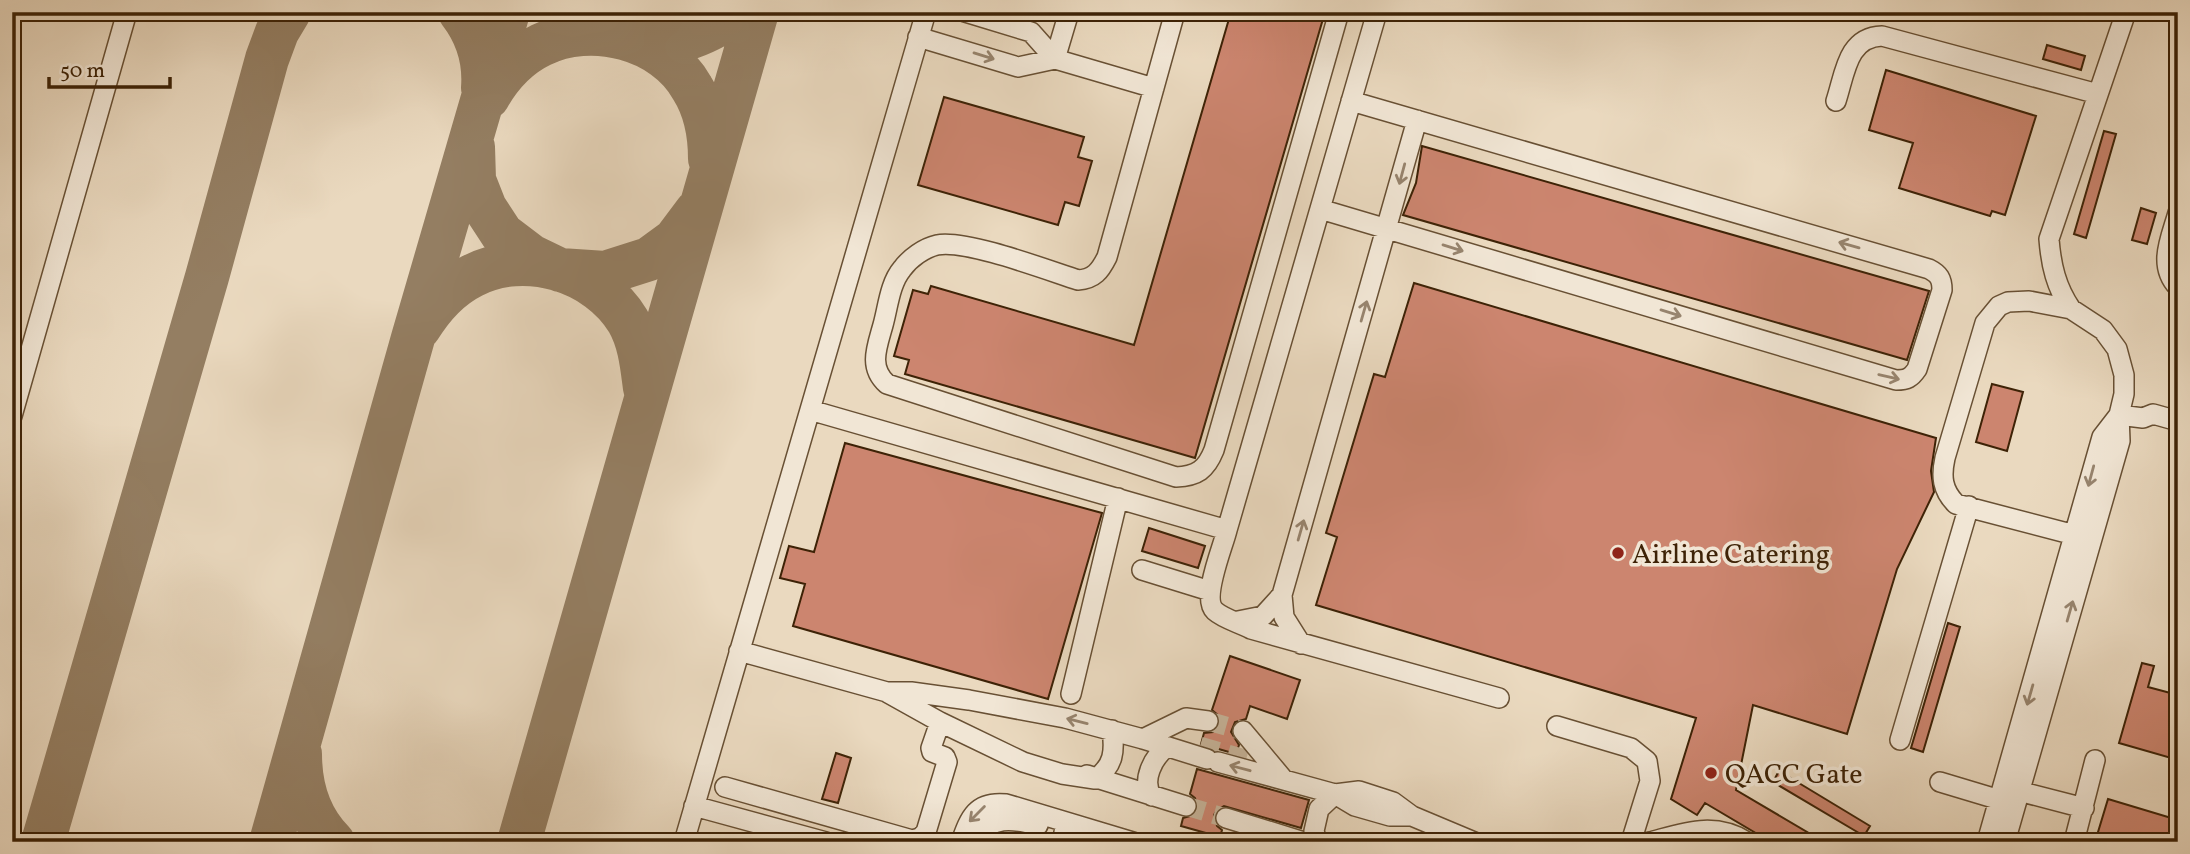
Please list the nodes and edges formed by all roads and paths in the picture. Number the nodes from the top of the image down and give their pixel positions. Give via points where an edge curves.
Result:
1 (127, 12) edge
2 (926, 12) edge
3 (965, 12) edge
4 (1069, 12) edge
5 (1175, 12) edge
6 (1339, 12) edge
7 (1377, 12) edge
8 (2126, 12) edge
9 (988, 16) edge
10 (918, 37) junction
11 (1055, 59) junction
12 (1154, 88) junction
13 (2098, 94) junction
14 (1352, 101) junction
15 (1836, 101) dead end
16 (1417, 120) junction
17 (1320, 209) junction
18 (2178, 212) edge
19 (1388, 228) junction
20 (2178, 287) edge
21 (2071, 309) junction
22 (810, 410) junction
23 (2119, 415) junction
24 (12, 416) edge
25 (2143, 418) junction
26 (2178, 421) edge
27 (2178, 434) edge
28 (1118, 498) junction
29 (1969, 506) junction
30 (1227, 530) junction
31 (2083, 537) junction
32 (1142, 570) dead end
33 (1210, 591) junction
34 (1282, 595) junction
35 (1238, 621) junction
36 (1301, 643) junction
37 (739, 651) junction
38 (887, 692) junction
39 (1071, 694) dead end
40 (1499, 698) dead end
41 (940, 722) junction
42 (1557, 726) dead end
43 (1112, 730) junction
44 (1155, 732) junction
45 (1241, 737) tunnel mouth
46 (1900, 740) dead end
47 (1207, 744) junction
48 (1167, 747) junction
49 (2095, 760) dead end
50 (1095, 779) junction
51 (1285, 780) junction
52 (1940, 782) dead end
53 (725, 788) dead end
54 (2008, 793) junction
55 (1335, 794) junction
56 (1152, 796) junction
57 (694, 806) junction
58 (1186, 807) tunnel mouth
59 (2084, 808) junction
60 (1226, 818) tunnel mouth
61 (785, 836) edge
62 (1445, 836) edge
63 (1070, 837) edge
64 (684, 842) edge
65 (826, 842) edge
66 (961, 842) edge
67 (977, 842) edge
68 (1095, 842) edge
69 (1133, 842) edge
70 (1304, 842) edge
71 (1317, 842) edge
72 (1474, 842) edge
73 (1631, 842) edge
74 (1650, 842) edge
75 (1746, 842) edge
76 (1987, 842) edge
77 (2005, 842) edge
78 (2074, 842) edge

1 - 24 lane
2 - 10 lane
3 - 9 lane
4 - 11 lane
5 - 12 lane
6 - 12 lane via 1214,450 1201,472 1176,477 887,384 879,377 875,355 895,282 901,269 925,250 936,245 964,245 1078,279 1095,275 1107,257
7 - 14 lane
8 - 13 lane
9 - 11 lane via 1031,32
10 -> 11 lane via 1018,67
10 - 22 lane
11 - 12 lane
13 - 15 lane via 1882,36 1857,44
13 - 21 lane via 2049,239 2051,263
14 - 16 lane
14 - 17 lane
16 -> 19 lane
19 -> 16 lane via 1896,380 1912,377 1917,369 1942,290 1942,281 1929,268
17 - 19 lane
17 - 30 lane
18 - 20 lane via 2166,256 2168,273
34 -> 19 lane
21 - 23 lane via 2103,330 2117,349 2124,375
21 - 29 lane via 2029,300 2008,302 1985,323 1941,473 1948,496 1956,504
22 - 28 lane
22 - 37 lane
23 - 25 lane
23 - 31 lane via 2120,441
25 - 26 lane via 2153,414
25 - 27 lane via 2148,426
28 - 30 lane
28 - 39 lane
29 - 31 lane
29 - 46 lane
30 - 33 lane
31 - 54 lane
32 - 33 lane
33 - 35 lane via 1215,611
34 - 35 lane via 1263,616
34 - 36 lane via 1284,617
35 - 36 lane
36 - 40 lane
37 - 38 lane
37 - 57 lane
38 - 41 lane
43 -> 38 lane via 969,701
41 - 50 lane via 1023,762
41 - 53 lane via 930,748 947,762 926,832 916,839
42 - 73 lane via 1631,748 1647,761 1650,780
43 - 44 lane
43 - 50 lane via 1113,757
44 - 47 lane via 1190,718
44 - 48 lane
45 - 51 lane
47 - 48 lane
51 -> 47 lane
48 - 56 lane via 1151,768 1148,786
49 - 59 lane
50 - 56 lane
51 - 55 lane
52 - 54 lane
54 - 59 lane
54 - 76 lane
54 - 77 lane
55 - 62 lane via 1355,806 1390,816 1412,816
55 - 71 lane via 1315,819
56 - 58 lane
57 - 61 lane
57 - 64 lane
59 - 78 lane
60 - 70 lane
61 - 65 lane
62 - 72 lane
63 - 67 lane via 1023,821 1002,820 983,830
63 - 68 lane
69 -> 66 lane via 994,803 974,814
74 - 75 lane via 1712,829

